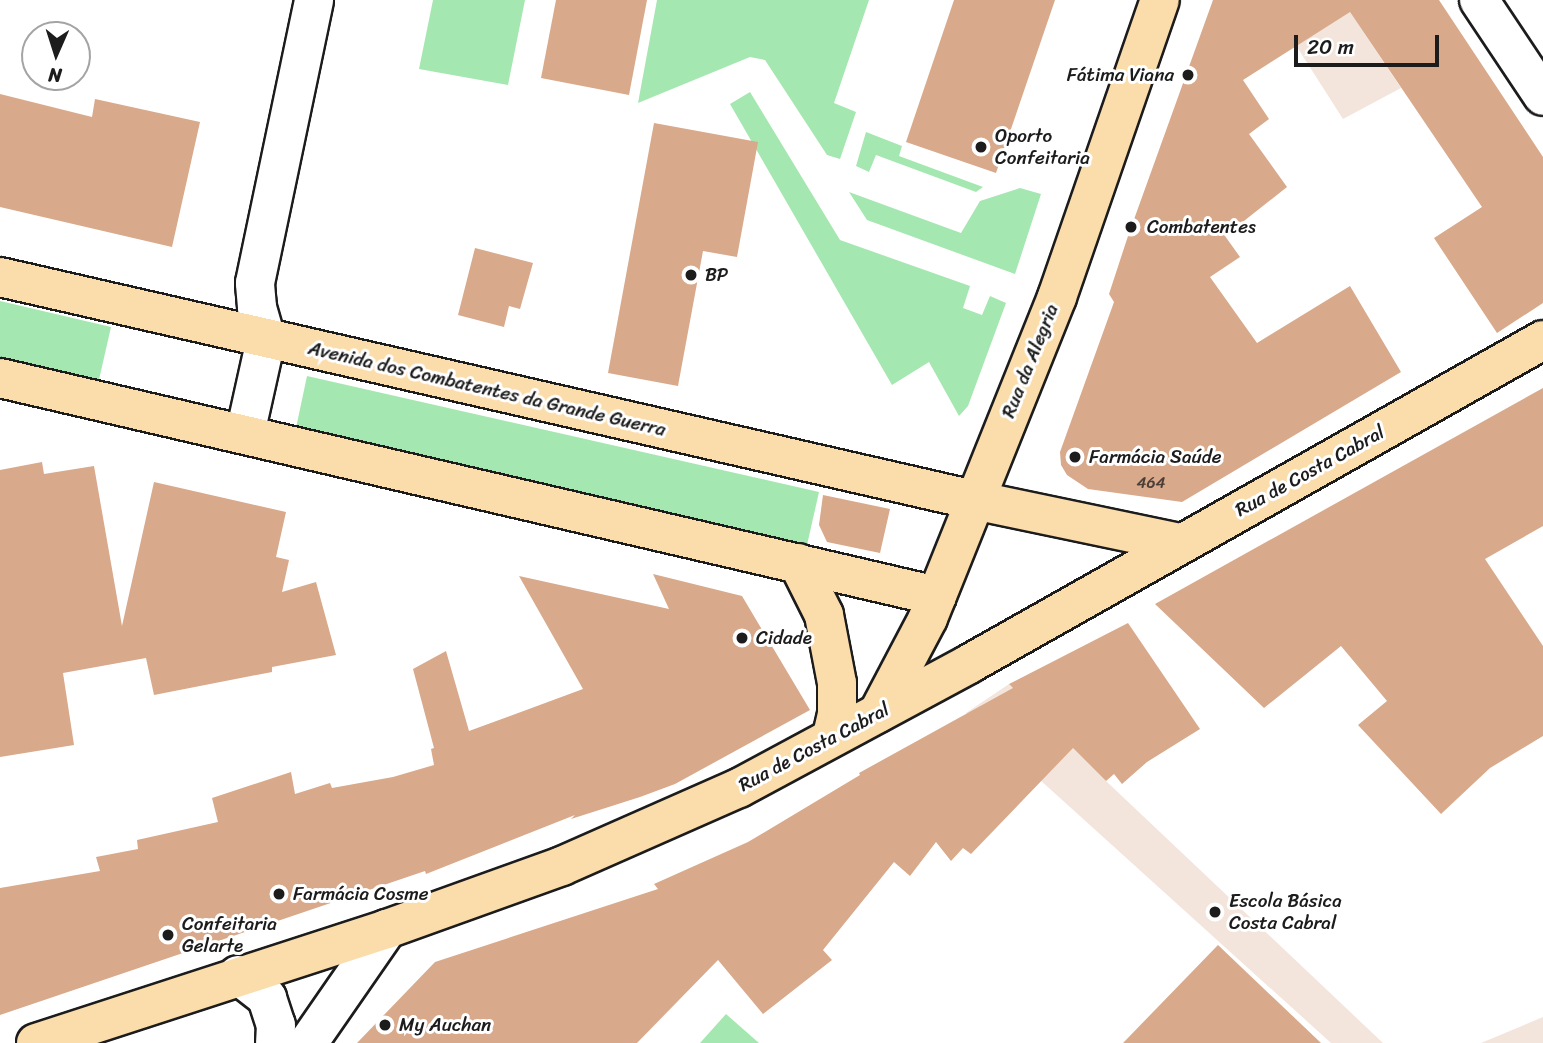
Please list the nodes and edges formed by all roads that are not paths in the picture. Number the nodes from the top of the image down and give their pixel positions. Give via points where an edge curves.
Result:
1 (314, 0) edge
2 (1160, 0) edge
3 (1479, 0) edge
4 (1543, 96) edge
5 (0, 276) edge
6 (266, 339) junction
7 (1543, 340) edge
8 (0, 378) edge
9 (245, 434) junction
10 (974, 500) junction
11 (1180, 543) junction
12 (798, 563) junction
13 (937, 596) junction
14 (878, 713) junction
15 (832, 736) junction
16 (387, 929) junction
17 (238, 975) junction
18 (36, 1043) edge
19 (275, 1043) edge
20 (308, 1043) edge

1 - 6 street via 255,283
2 - 10 main road, Rua da Alegria via 1057,296
3 - 4 street
5 - 6 main road, Avenida dos Combatentes da Grande Guerra
6 - 9 street
6 - 10 main road, Avenida dos Combatentes da Grande Guerra
7 - 11 main road, Rua de Costa Cabral
8 - 9 main road
9 - 12 main road
10 - 11 main road, Avenida dos Combatentes da Grande Guerra
10 - 13 main road, Rua da Alegria
11 - 14 main road, Rua de Costa Cabral
12 - 13 main road
12 - 15 main road via 824,615 837,683
13 - 14 main road, Rua da Alegria
14 - 15 main road, Rua de Costa Cabral
15 - 16 main road, Rua de Costa Cabral via 739,788 562,866
16 - 17 main road, Rua de Costa Cabral
16 - 20 street
17 - 18 main road, Rua de Costa Cabral
17 - 19 street via 267,998 276,1025

